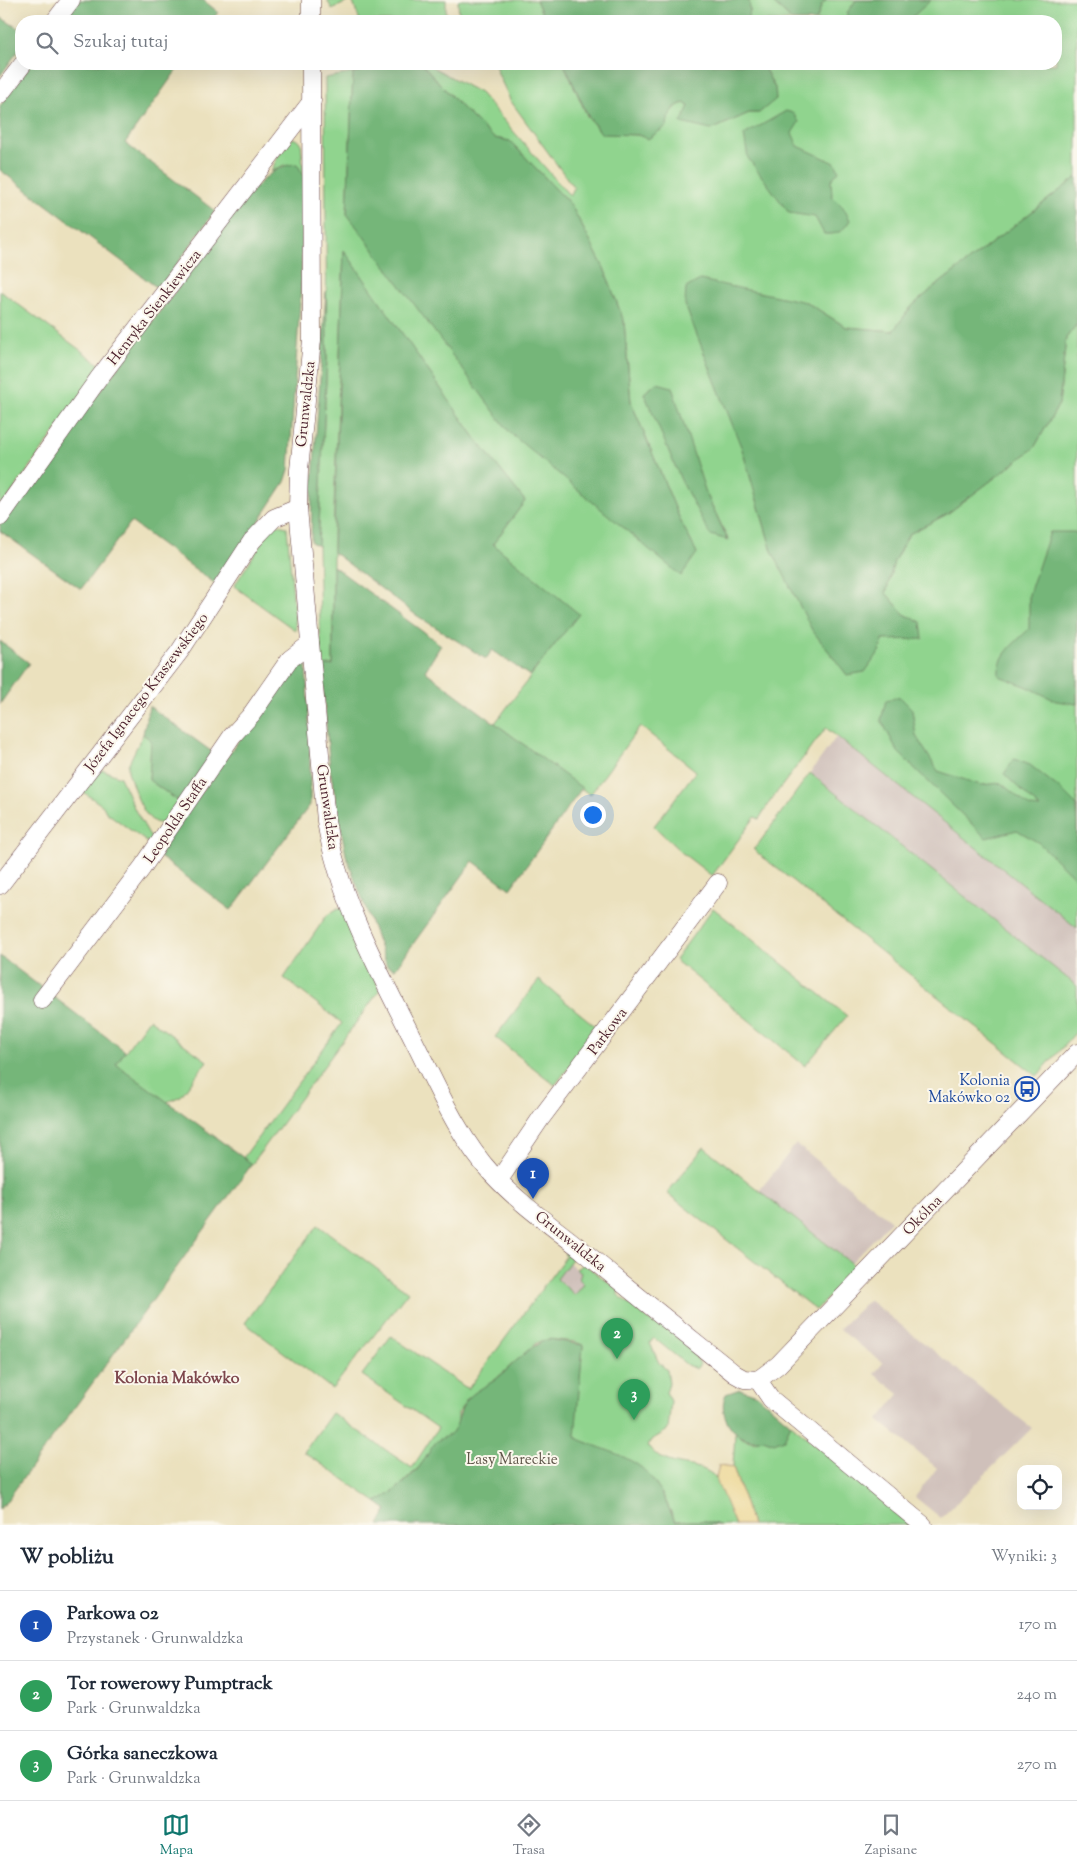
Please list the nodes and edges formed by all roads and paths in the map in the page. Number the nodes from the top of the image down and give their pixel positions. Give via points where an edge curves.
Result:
1 (71, 0) edge
2 (311, 0) edge
3 (60, 15) edge
4 (311, 15) edge
5 (18, 70) edge
6 (311, 70) edge
7 (0, 94) edge
8 (312, 101) junction
9 (298, 508) junction
10 (0, 517) edge
11 (310, 644) junction
12 (0, 884) edge
13 (718, 884) dead end
14 (42, 1000) dead end
15 (1077, 1053) edge
16 (498, 1180) junction
17 (762, 1378) junction
18 (922, 1525) edge

1 - 3 street
2 - 4 street
5 - 7 street
6 - 8 street, Grunwaldzka
8 - 9 street, Grunwaldzka via 312,340
8 - 10 street, Henryka Sienkiewicza via 99,378
9 - 11 street, Grunwaldzka
9 - 12 street, Józefa Ignacego Kraszewskiego via 274,518 252,541 180,651
11 - 14 street, Leopolda Staffa via 290,660 251,716 232,736 142,868
11 - 16 street, Grunwaldzka via 326,820 347,894 381,977 429,1071 465,1138
13 - 16 street, Parkowa
15 - 17 street, Okólna
16 - 17 street, Grunwaldzka via 735,1374 744,1379
17 - 18 street via 771,1399

